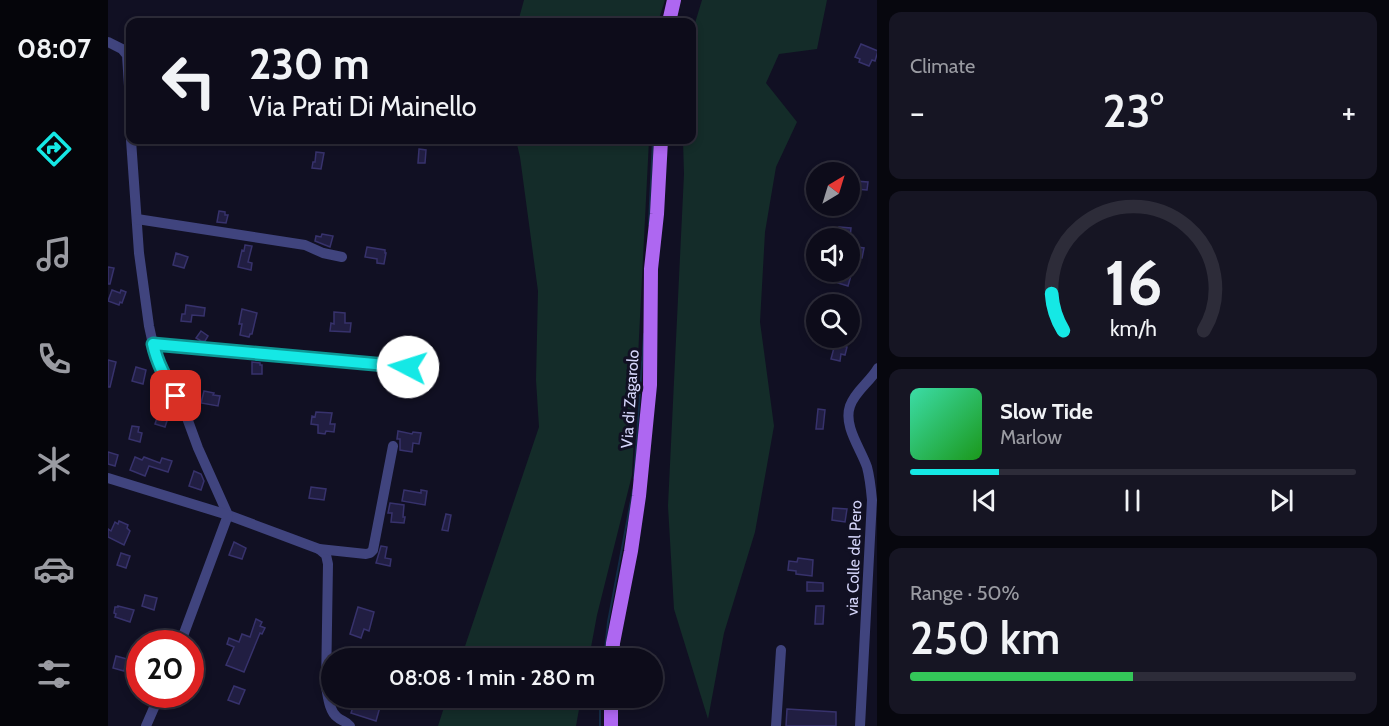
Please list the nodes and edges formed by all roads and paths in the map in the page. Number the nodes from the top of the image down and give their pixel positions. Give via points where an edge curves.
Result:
1 (674, 0) edge
2 (670, 18) edge
3 (108, 42) edge
4 (126, 51) edge
5 (131, 144) edge
6 (661, 144) edge
7 (137, 219) junction
8 (342, 257) dead end
9 (153, 344) junction
10 (408, 367) dead end
11 (877, 370) edge
12 (393, 446) dead end
13 (108, 478) edge
14 (228, 515) junction
15 (319, 549) junction
16 (185, 630) edge
17 (613, 648) edge
18 (781, 650) dead end
19 (154, 708) edge
20 (611, 708) edge
21 (146, 726) edge
22 (350, 726) edge
23 (612, 726) edge
24 (776, 726) edge
25 (860, 726) edge

1 - 2 main road
3 - 4 street
5 - 7 street
6 - 17 main road, Via di Zagarolo via 651,269 650,385 639,496
7 - 8 street via 304,245
7 - 9 street
9 - 10 street
9 - 14 street
11 - 25 street, via Colle del Pero via 854,398 849,411 853,437 867,467 872,500
12 - 15 street via 373,550 366,554
13 - 14 street
14 - 15 street
14 - 16 street
15 - 22 street via 328,564 327,695 334,715
18 - 24 street
19 - 21 street
20 - 23 main road

